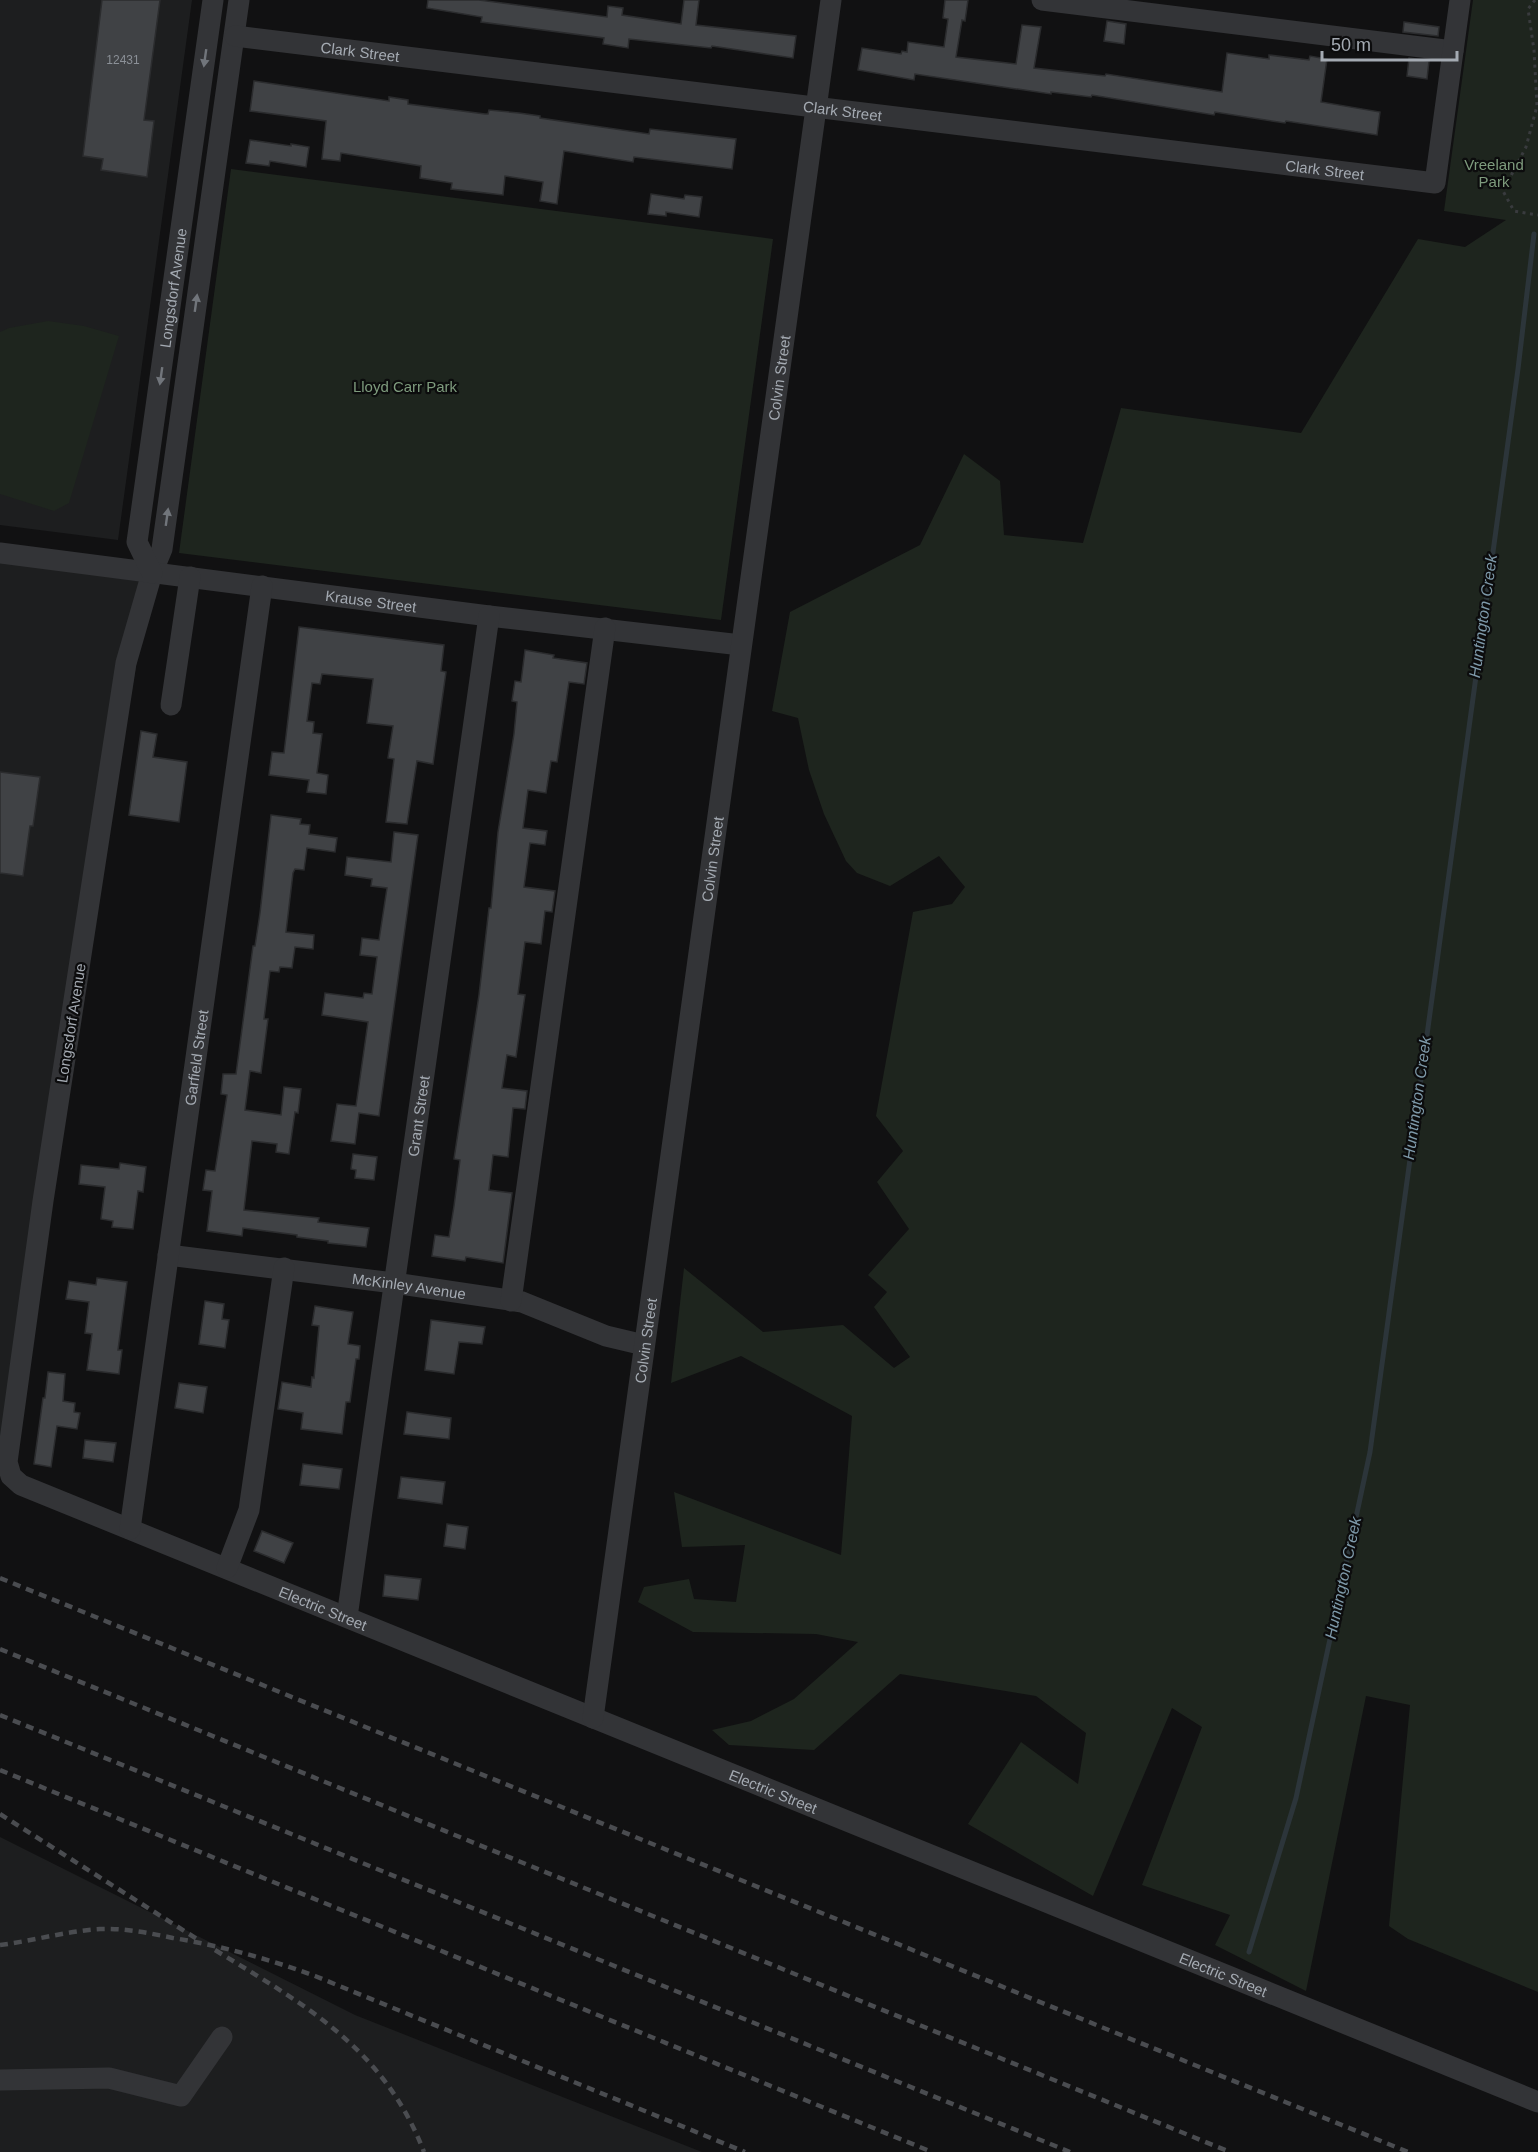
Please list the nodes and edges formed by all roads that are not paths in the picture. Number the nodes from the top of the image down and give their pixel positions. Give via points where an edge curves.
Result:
1 (213, 0) edge
2 (240, 0) edge
3 (831, 0) edge
4 (1042, 0) edge
5 (1460, 0) edge
6 (235, 36) junction
7 (1453, 51) junction
8 (816, 106) junction
9 (182, 216) junction
10 (208, 220) junction
11 (168, 325) junction
12 (193, 328) junction
13 (0, 553) edge
14 (152, 573) junction
15 (190, 577) junction
16 (262, 586) junction
17 (489, 616) junction
18 (605, 628) junction
19 (741, 645) junction
20 (171, 705) dead end
21 (168, 1255) junction
22 (284, 1268) junction
23 (394, 1283) junction
24 (511, 1301) junction
25 (644, 1345) junction
26 (11, 1476) joint
27 (130, 1529) junction
28 (227, 1568) junction
29 (347, 1617) junction
30 (593, 1718) junction
31 (222, 2037) dead end
32 (0, 2080) edge
33 (1538, 2103) edge

1 -> 9 street, Longsdorf Avenue
2 - 6 street, Longsdorf Avenue
3 - 8 street, Colvin Street
4 - 7 street
5 - 7 street
6 - 8 street, Clark Street
6 - 10 street, Longsdorf Avenue
7 - 8 street, Clark Street via 1435,183
8 - 19 street, Colvin Street
9 - 10 street
9 - 11 street, Longsdorf Avenue
12 -> 10 street, Longsdorf Avenue
11 - 12 street
11 -> 14 street, Longsdorf Avenue via 137,542
14 -> 12 street, Longsdorf Avenue via 162,549
13 - 14 street, Krause Street
14 - 15 street, Krause Street
14 - 26 street, Longsdorf Avenue via 126,663 42,1212 7,1462
15 - 16 street, Krause Street
15 - 20 street
16 - 17 street, Krause Street
16 - 21 street, Garfield Street
17 - 18 street, Krause Street
17 - 23 street, Grant Street
18 - 19 street, Krause Street
18 - 24 street
19 - 25 street, Colvin Street
21 - 22 street, McKinley Avenue
21 - 27 street, Garfield Street
22 - 23 street, McKinley Avenue
22 - 28 street via 249,1510
23 - 24 street, McKinley Avenue
23 - 29 street, Grant Street
24 - 25 street, McKinley Avenue via 539,1308 606,1336
25 - 30 street, Colvin Street
26 - 27 street, Electric Street via 21,1485
27 - 28 street, Electric Street
28 - 29 street, Electric Street
29 - 30 street, Electric Street
30 - 33 street, Electric Street
31 - 32 street via 182,2096 109,2078

